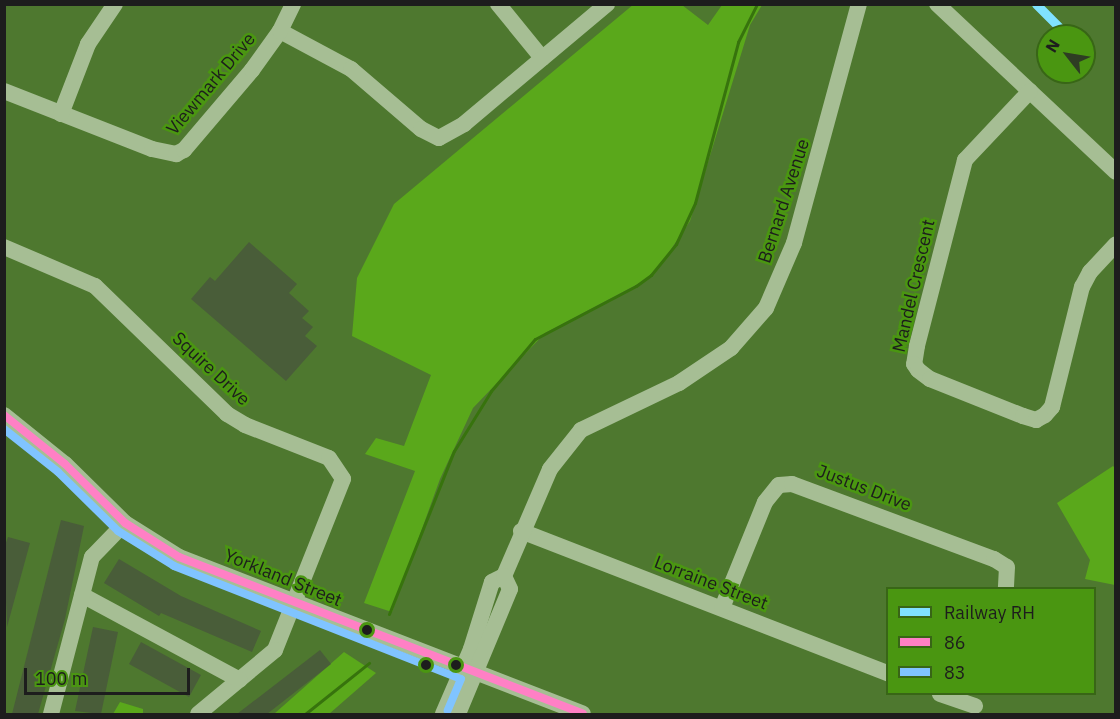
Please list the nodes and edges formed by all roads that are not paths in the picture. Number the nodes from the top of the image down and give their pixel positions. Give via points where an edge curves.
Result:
1 (115, 4) edge
2 (293, 4) edge
3 (498, 4) edge
4 (607, 4) edge
5 (859, 4) edge
6 (937, 4) edge
7 (280, 31) junction
8 (542, 58) junction
9 (4, 91) edge
10 (1030, 91) junction
11 (62, 114) junction
12 (1116, 172) edge
13 (1116, 244) edge
14 (4, 247) edge
15 (4, 415) edge
16 (125, 523) junction
17 (521, 531) junction
18 (1006, 587) edge
19 (82, 595) junction
20 (295, 604) junction
21 (722, 608) junction
22 (468, 671) junction
23 (886, 672) edge
24 (240, 680) junction
25 (946, 695) edge
26 (975, 705) edge
27 (51, 714) edge
28 (198, 714) edge
29 (443, 714) edge
30 (458, 714) edge
31 (583, 714) edge

1 - 11 street via 87,44
2 - 7 street, Viewmark Drive
3 - 8 street
4 - 8 street
5 - 17 street, Bernard Avenue via 794,243 766,308 731,348 679,383 581,430 550,469
6 - 10 street
7 - 8 street via 351,69 421,129 439,138 464,124
7 - 11 street, Viewmark Drive via 214,115 176,154 166,154
9 - 11 street, Viewmark Drive
10 - 12 street
10 - 13 street, Mandel Crescent via 965,160 914,364 930,380 1036,420 1052,407 1082,286
14 - 20 street, Squire Drive via 95,286 227,414 245,425 311,449 334,464 343,479 339,496
15 - 16 street, Yorkland Street via 65,464
16 - 19 street via 92,557
16 - 20 street, Yorkland Street via 179,557
17 - 21 street, Lorraine Street
17 - 22 street, Bernard Avenue via 504,576 510,589
18 - 21 street, Justus Drive via 1007,567 994,559 792,484 779,485 765,502
19 - 24 street
19 - 27 street
20 - 22 street, Yorkland Street
20 - 24 street, Squire Drive via 275,650
21 - 23 street, Lorraine Street
22 - 29 street, Bernard Avenue
22 - 30 street, Bernard Avenue
22 - 31 street, Yorkland Street
24 - 28 street, Squire Drive
25 - 26 street

